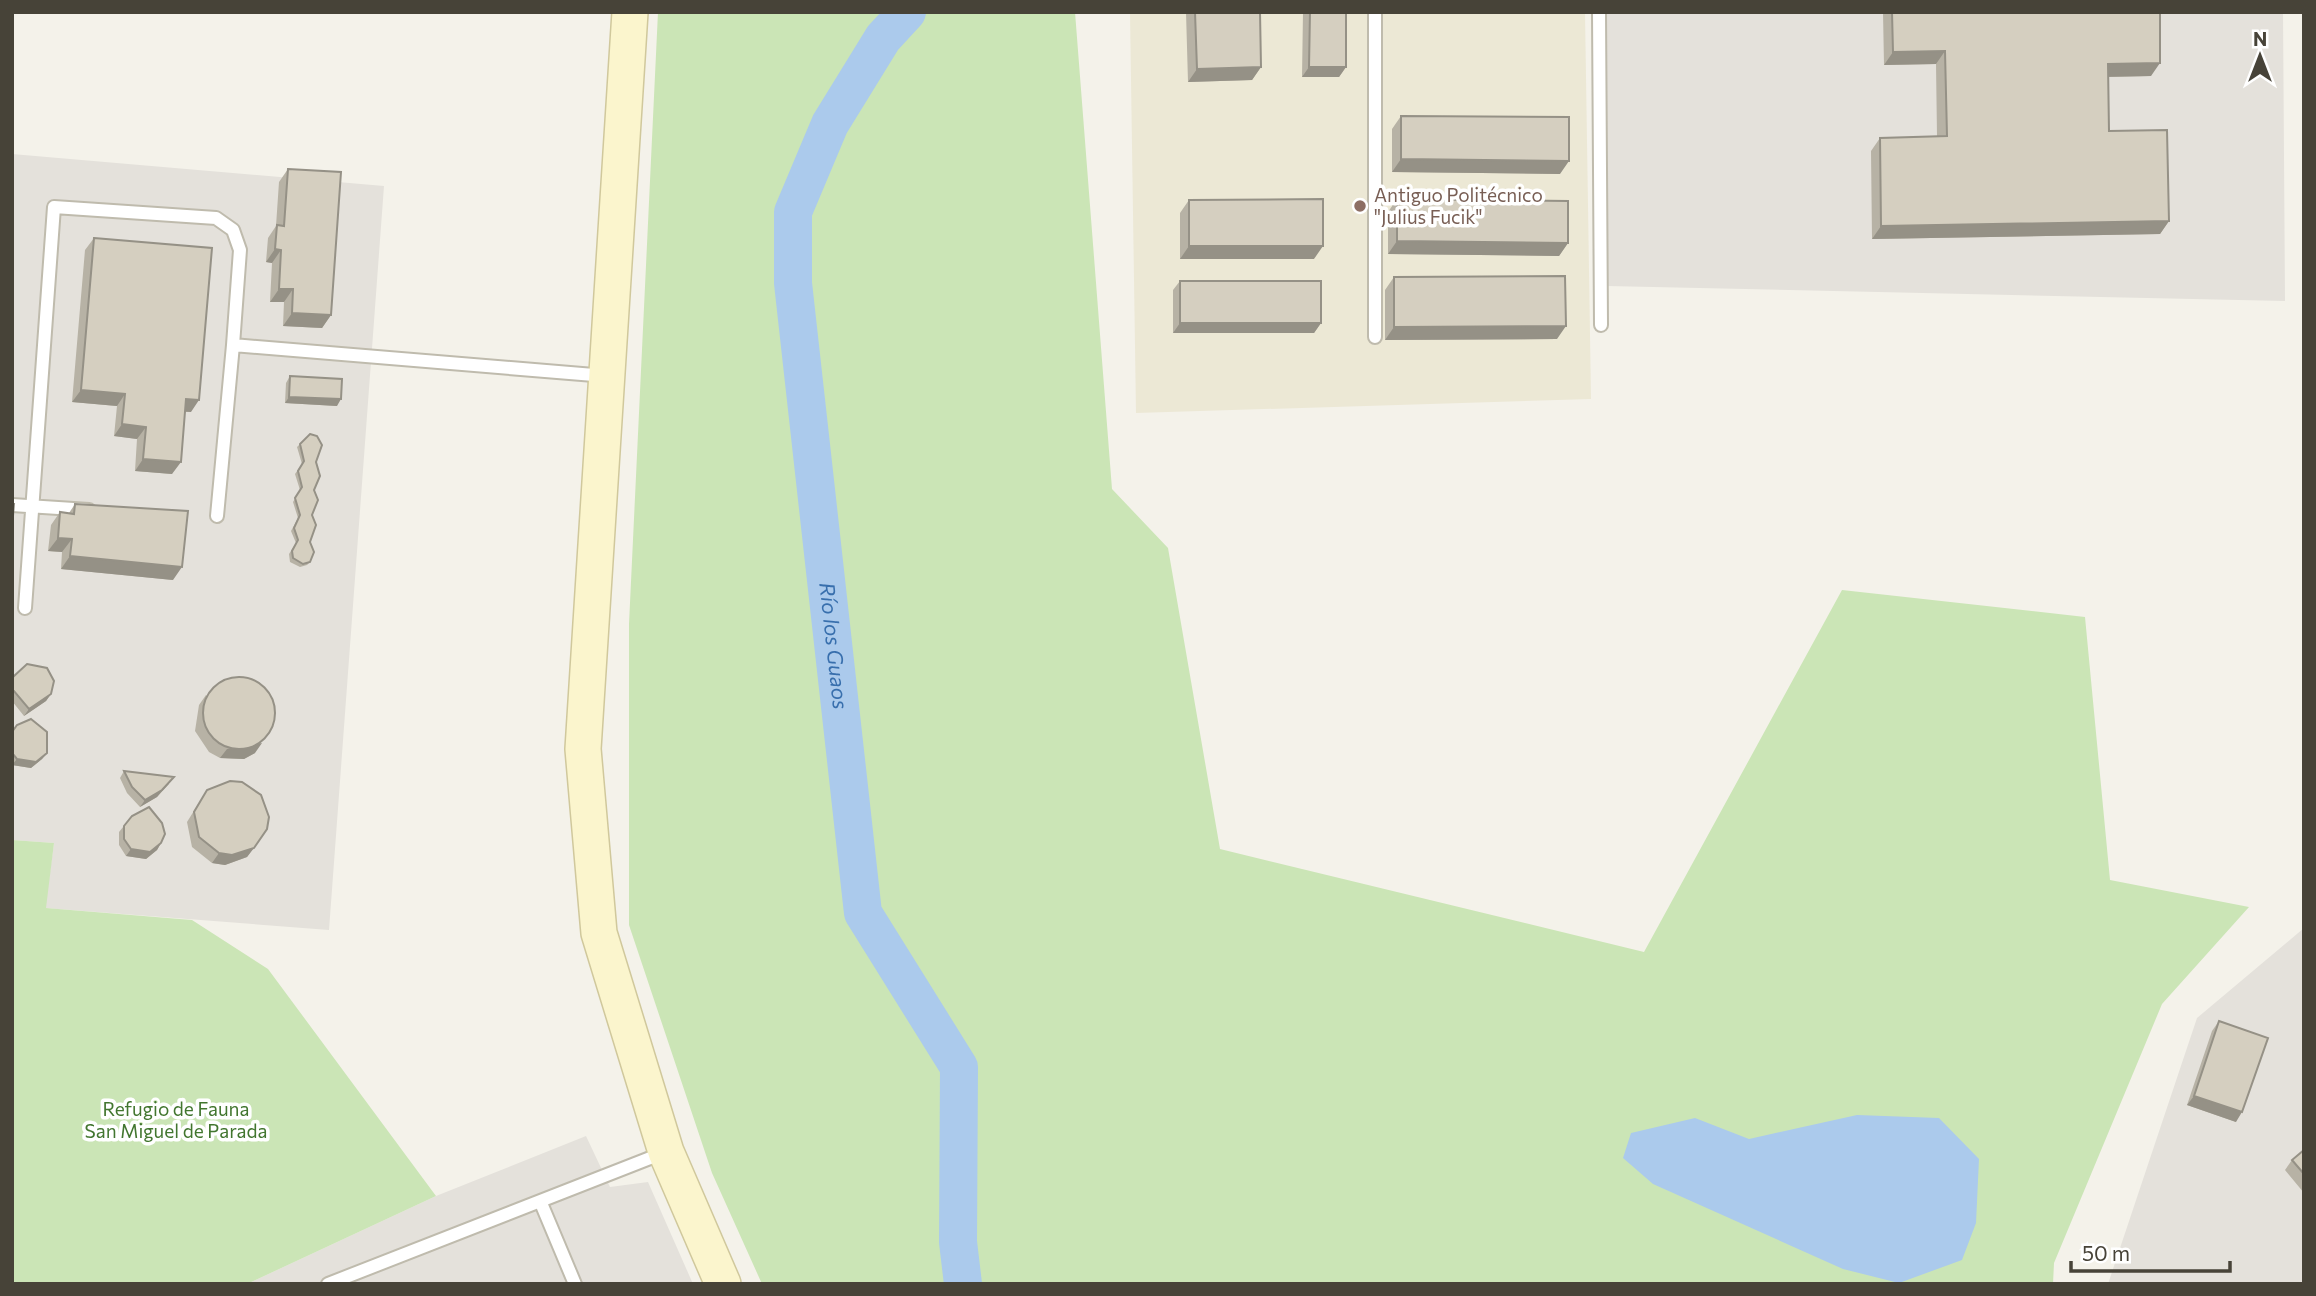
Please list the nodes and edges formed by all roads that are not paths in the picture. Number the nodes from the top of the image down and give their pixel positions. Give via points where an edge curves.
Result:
1 (630, 12) edge
2 (1375, 12) edge
3 (1599, 12) edge
4 (1601, 325) dead end
5 (1375, 337) dead end
6 (233, 345) junction
7 (607, 376) junction
8 (12, 505) edge
9 (33, 506) junction
10 (103, 511) edge
11 (217, 516) dead end
12 (25, 608) dead end
13 (666, 1152) junction
14 (541, 1203) junction
15 (328, 1284) edge
16 (575, 1284) edge
17 (723, 1284) edge

1 - 7 street
2 - 5 lane
3 - 4 lane
6 - 7 lane
6 - 9 lane via 240,250 233,230 216,218 54,207
6 - 11 lane
7 - 13 street via 583,748 599,933
8 - 9 lane
9 - 10 lane
9 - 12 lane
13 - 14 lane
13 - 17 street
14 - 15 lane
14 - 16 lane

